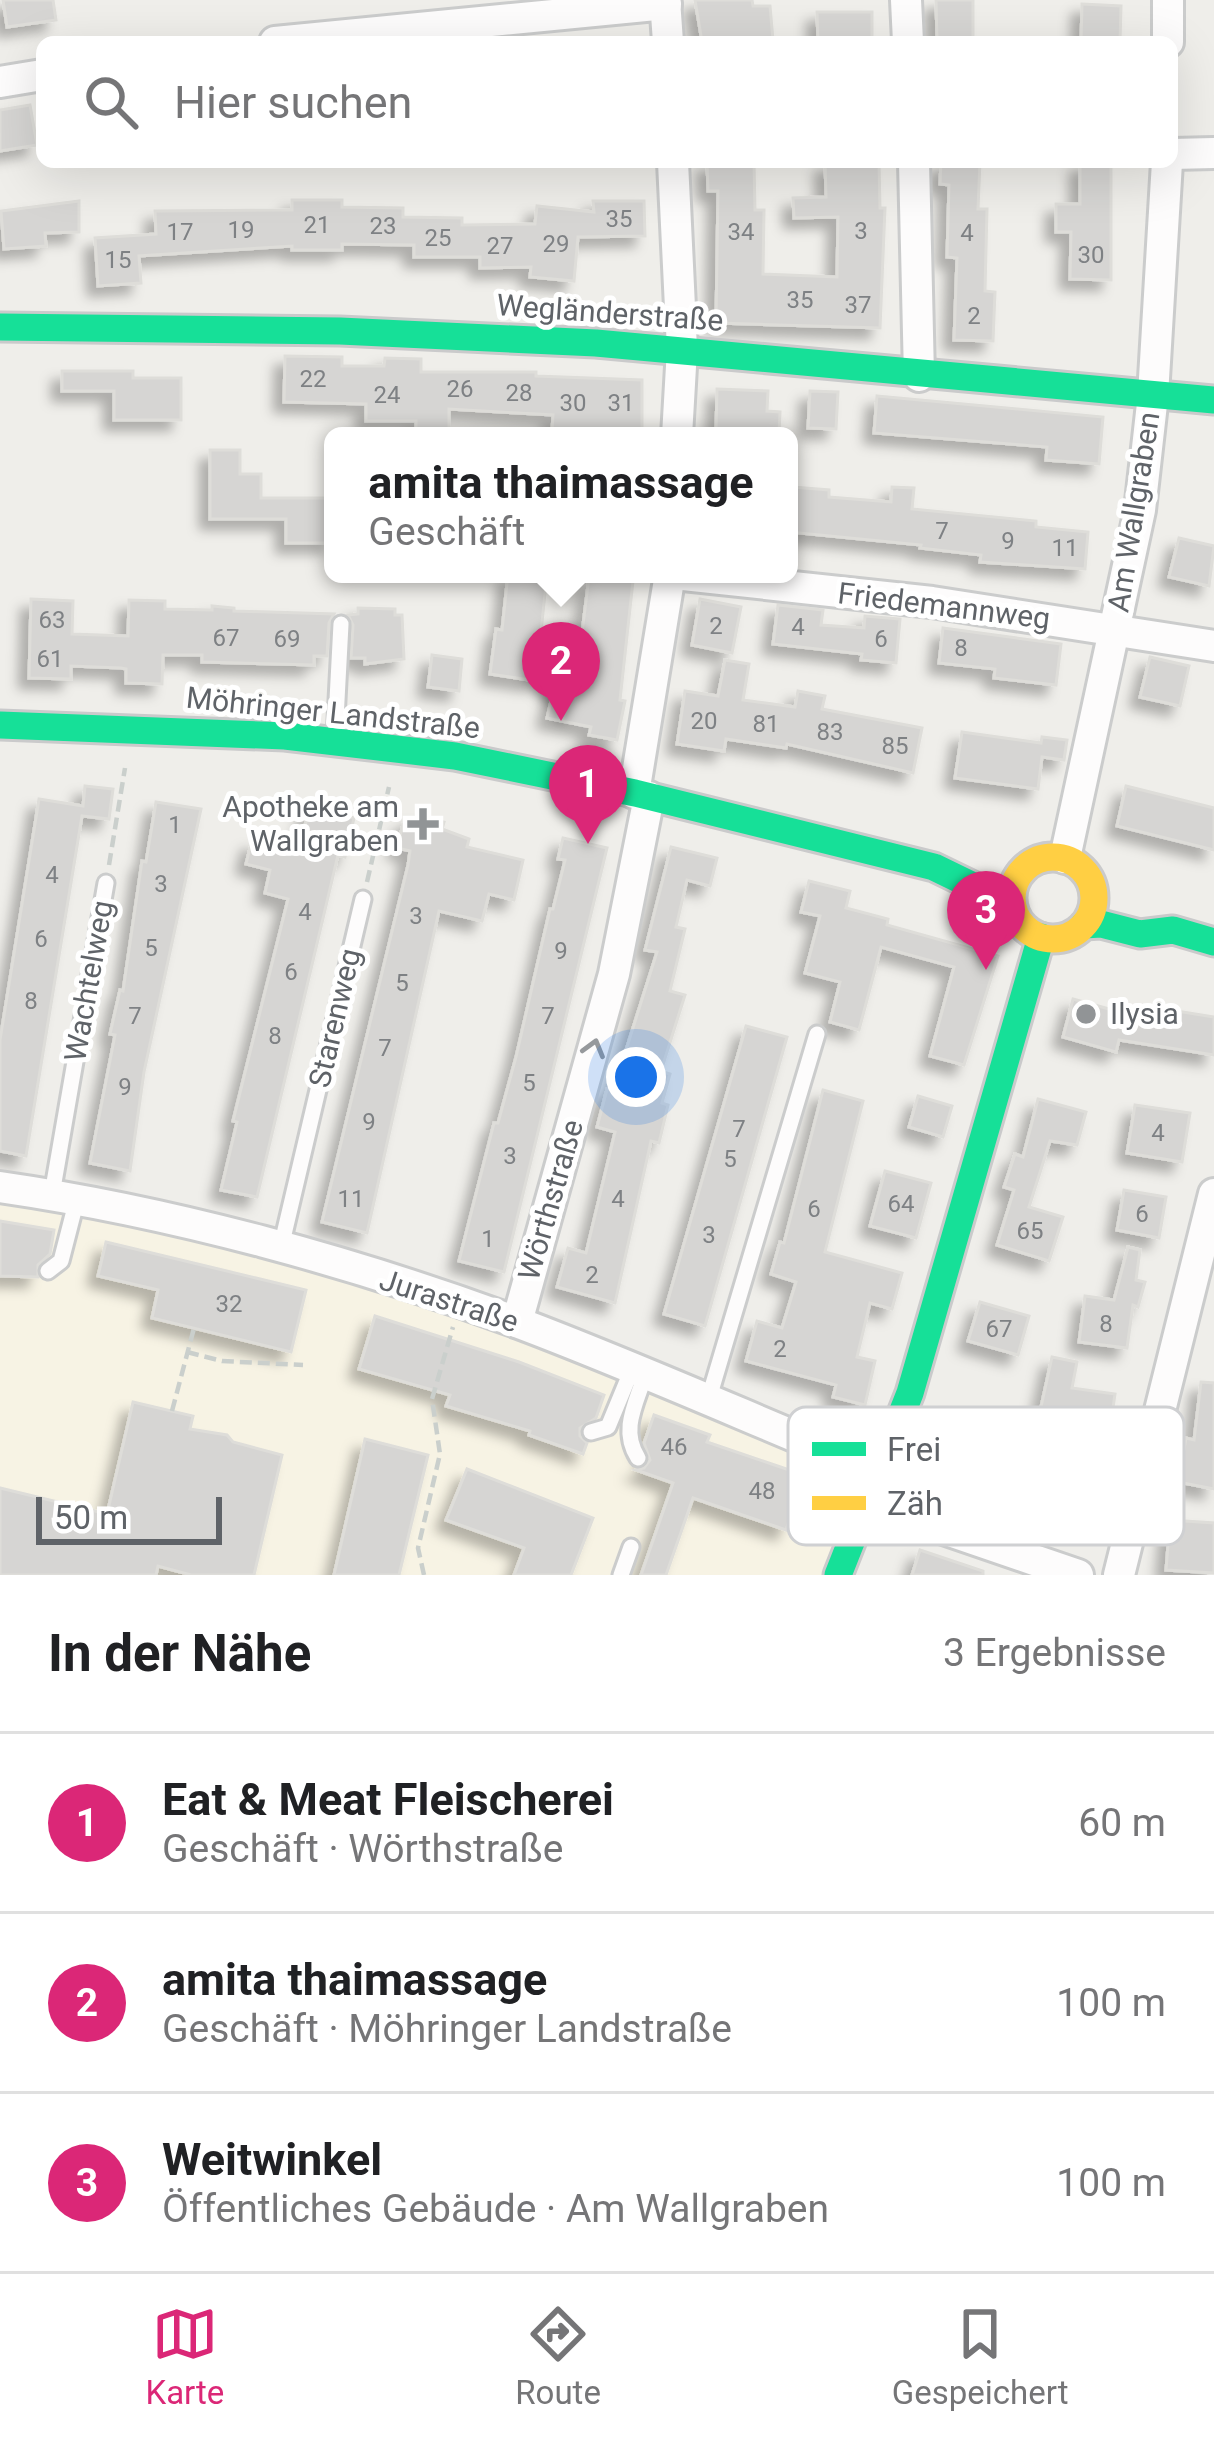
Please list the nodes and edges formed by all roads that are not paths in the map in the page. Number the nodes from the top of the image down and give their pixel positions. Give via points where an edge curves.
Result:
1 (906, 0) edge
2 (1168, 0) edge
3 (666, 2) edge
4 (327, 36) edge
5 (668, 36) edge
6 (908, 36) edge
7 (1168, 36) edge
8 (36, 76) edge
9 (0, 82) edge
10 (1214, 153) edge
11 (1178, 154) edge
12 (673, 168) edge
13 (914, 168) edge
14 (1167, 168) edge
15 (0, 328) edge
16 (682, 349) junction
17 (919, 376) junction
18 (1153, 395) junction
19 (1214, 400) edge
20 (678, 427) edge
21 (671, 583) edge
22 (756, 583) edge
23 (341, 624) dead end
24 (1115, 629) junction
25 (1214, 646) edge
26 (0, 725) edge
27 (335, 741) junction
28 (641, 795) junction
29 (1065, 858) junction
30 (1027, 865) junction
31 (934, 867) junction
32 (106, 883) road end
33 (1092, 884) junction
34 (363, 899) road end
35 (1012, 905) junction
36 (1084, 925) junction
37 (1173, 930) junction
38 (1041, 937) junction
39 (1214, 942) edge
40 (817, 1034) dead end
41 (0, 1187) edge
42 (1214, 1194) edge
43 (64, 1197) junction
44 (281, 1247) junction
45 (48, 1271) dead end
46 (517, 1322) junction
47 (639, 1372) junction
48 (708, 1401) junction
49 (905, 1407) edge
50 (1161, 1407) edge
51 (591, 1432) dead end
52 (788, 1434) edge
53 (638, 1458) dead end
54 (850, 1545) edge
55 (990, 1545) edge
56 (1126, 1545) edge
57 (631, 1547) dead end
58 (621, 1575) edge
59 (838, 1575) edge
60 (1078, 1575) edge
61 (1119, 1575) edge

1 - 6 street
2 - 7 street
3 - 4 street
3 - 5 street
8 - 9 street
10 - 11 street
12 - 16 street
13 - 17 street
14 - 18 street, Am Wallgraben
15 - 16 street, Wegländerstraße via 341,328
16 - 17 street, Wegländerstraße
16 - 20 street
17 - 18 street, Wegländerstraße
18 - 19 street, Wegländerstraße
18 - 24 street, Am Wallgraben via 1141,509
21 - 28 street, Wörthstraße
22 - 24 street, Friedemannweg
23 - 27 lane
24 - 25 street, Friedemannweg
24 - 29 street, Am Wallgraben
26 - 27 street, Möhringer Landstraße
27 - 28 street, Möhringer Landstraße
28 - 31 street, Möhringer Landstraße
46 -> 28 street, Wörthstraße via 614,974
29 - 30 street, Möhringer Landstraße
29 - 33 street
30 - 31 street, Möhringer Landstraße
30 - 35 street
31 - 35 street, Möhringer Landstraße via 956,885
32 - 43 lane, Wachtelweg
33 - 36 street
33 - 37 street
34 - 44 lane, Starenweg
35 - 38 street, Möhringer Landstraße
36 - 37 street
36 - 38 street via 1065,938
37 - 39 street
38 - 49 street
40 - 48 lane
41 - 43 street, Jurastraße
42 - 50 street
43 - 44 street, Jurastraße
43 - 45 lane, Wachtelweg via 61,1262
44 - 46 street, Jurastraße
46 - 47 street, Jurastraße
47 - 48 street, Jurastraße
47 - 51 lane via 608,1427
47 - 53 lane via 628,1427
48 - 52 street, Jurastraße
54 - 59 street
55 - 60 street
56 - 61 street
57 - 58 lane

